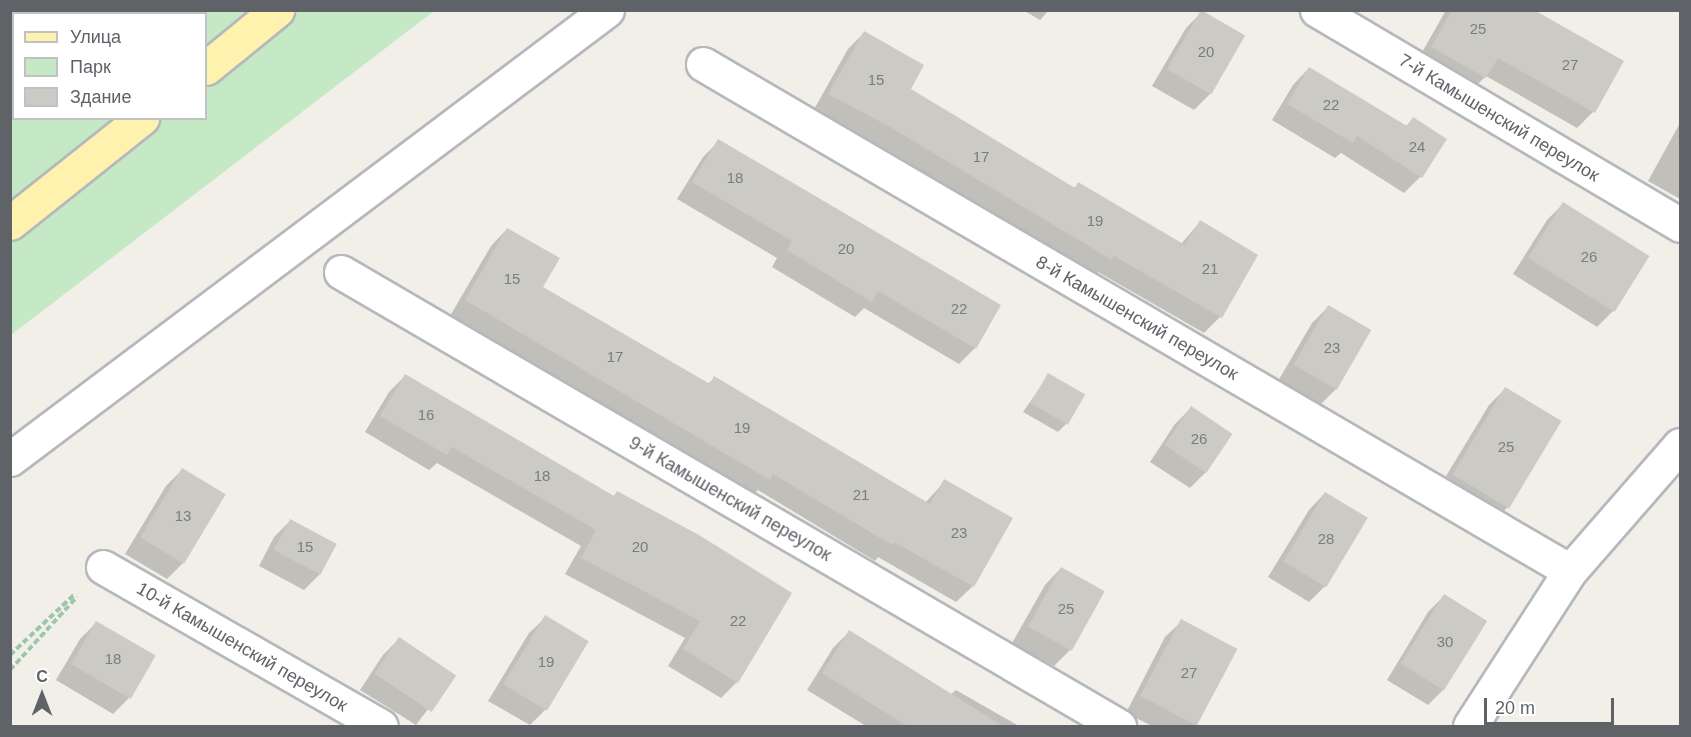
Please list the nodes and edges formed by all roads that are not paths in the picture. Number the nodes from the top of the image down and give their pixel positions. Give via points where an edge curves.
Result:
1 (277, 10) edge
2 (607, 10) edge
3 (1317, 10) edge
4 (703, 64) dead end
5 (207, 67) edge
6 (140, 120) edge
7 (10, 224) edge
8 (1680, 225) edge
9 (341, 272) dead end
10 (1680, 445) edge
11 (10, 459) edge
12 (103, 567) road end
13 (1570, 571) junction
14 (381, 726) edge
15 (1119, 726) edge
16 (1470, 726) edge

1 - 5 main road
2 - 11 street
3 - 8 street, 7-й Камышенский переулок
4 - 13 street, 8-й Камышенский переулок
6 - 7 main road
9 - 15 street, 9-й Камышенский переулок
10 - 13 street
12 - 14 street, 10-й Камышенский переулок
13 - 16 street

